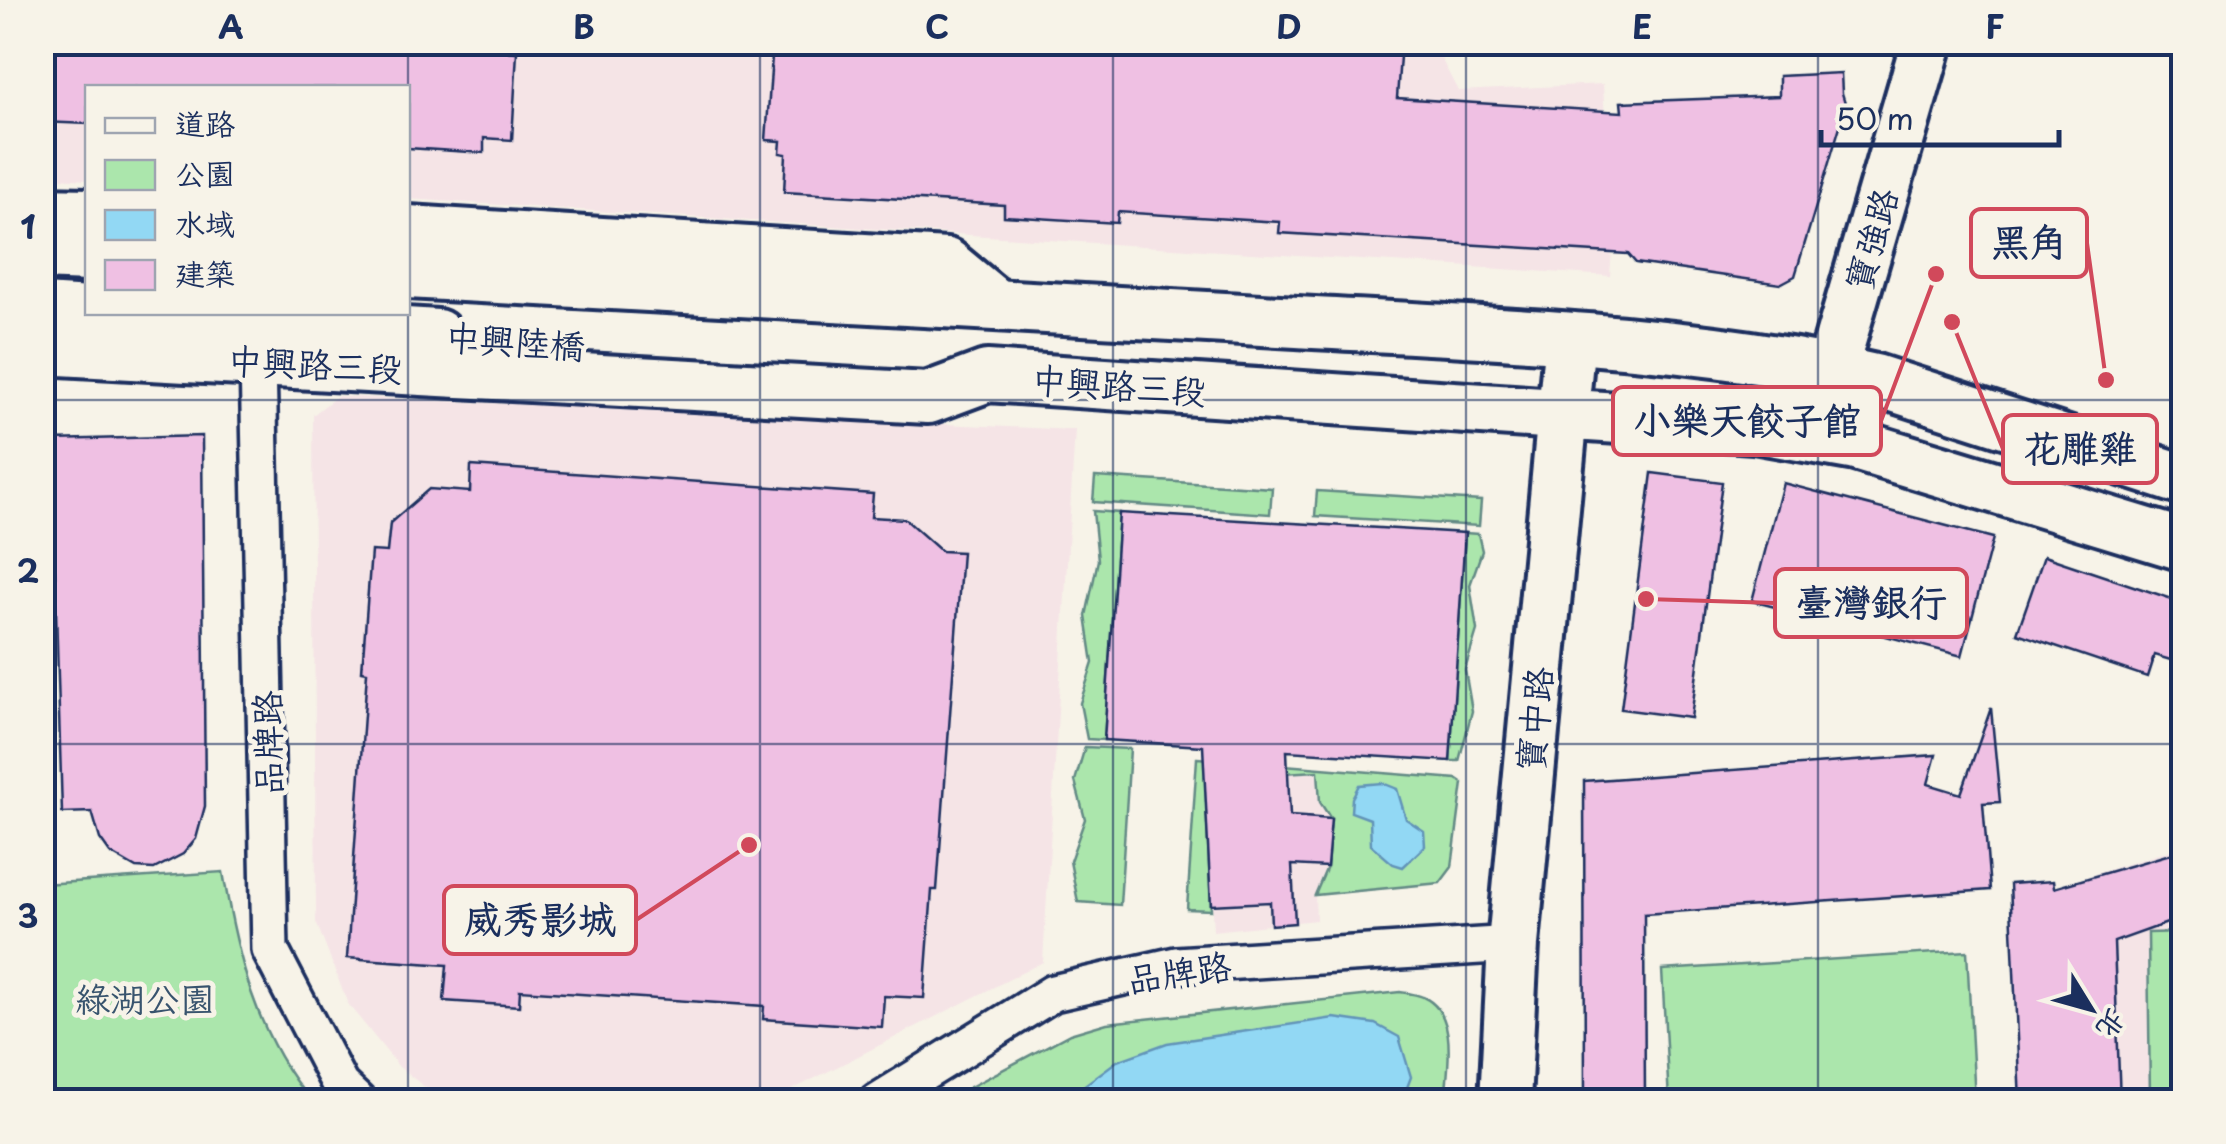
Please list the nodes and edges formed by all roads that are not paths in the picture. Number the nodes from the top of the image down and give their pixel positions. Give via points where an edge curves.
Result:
1 (1926, 42) edge
2 (42, 213) edge
3 (85, 214) edge
4 (410, 231) edge
5 (42, 254) edge
6 (85, 256) edge
7 (410, 273) edge
8 (993, 303) junction
9 (42, 310) edge
10 (85, 313) edge
11 (120, 315) edge
12 (1570, 338) junction
13 (42, 349) edge
14 (258, 360) junction
15 (1831, 370) junction
16 (987, 376) junction
17 (1561, 412) junction
18 (1814, 436) junction
19 (2184, 480) edge
20 (2184, 545) edge
21 (1513, 944) junction
22 (358, 1102) edge
23 (878, 1102) edge
24 (1505, 1102) edge

1 - 15 street, 寶強路
2 - 3 street
4 - 8 street via 946,264
5 - 6 street
7 - 8 street, 中興陸橋
8 - 12 street, 中興路三段
9 - 10 street, 中興陸橋
11 - 16 street, 中興陸橋
12 - 15 street, 中興路三段
12 - 17 street, 寶中路
13 - 14 street, 中興路三段
14 - 16 street, 中興路三段 via 928,398
14 - 22 street, 品牌路 via 270,950 340,1085
15 - 18 street, 寶強路
15 - 19 street, 中興路三段
16 - 17 street, 中興路三段
17 - 18 street, 中興路三段
17 - 21 street, 寶中路
18 - 20 street, 中興路三段
21 - 23 street, 品牌路 via 1176,966 1054,993
21 - 24 street, 寶中路

